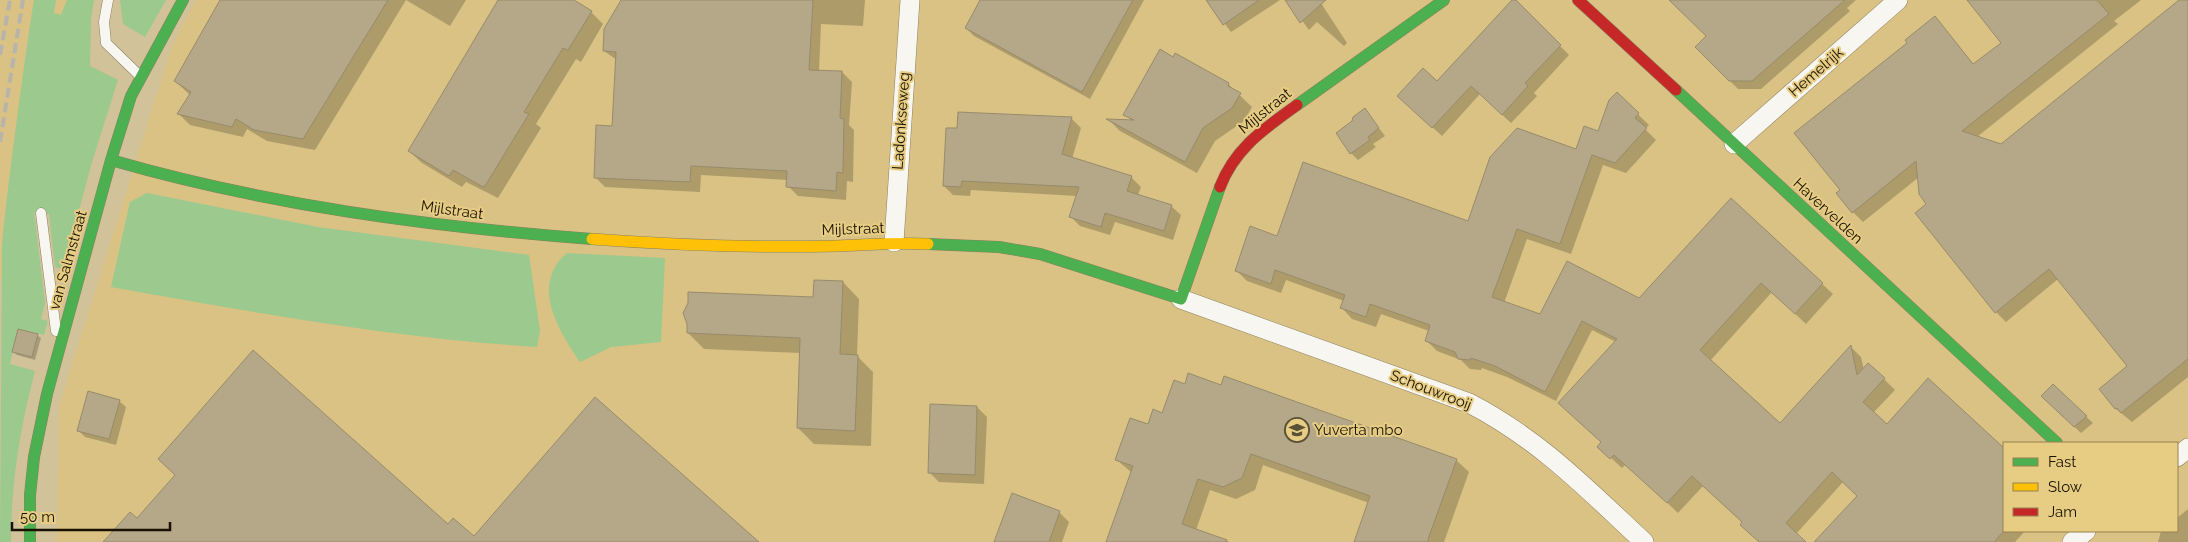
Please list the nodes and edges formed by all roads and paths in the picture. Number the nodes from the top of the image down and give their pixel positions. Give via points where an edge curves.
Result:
1 (108, 0) edge
2 (183, 0) edge
3 (910, 0) edge
4 (1444, 0) edge
5 (1578, 0) edge
6 (1898, 0) edge
7 (141, 77) junction
8 (1734, 144) junction
9 (111, 160) junction
10 (41, 213) dead end
11 (894, 242) junction
12 (1181, 298) junction
13 (58, 349) junction
14 (2056, 442) edge
15 (2188, 448) edge
16 (2178, 456) edge
17 (2085, 532) edge
18 (30, 542) edge
19 (1644, 542) edge
20 (2072, 542) edge

1 - 7 lane via 104,22 106,43
2 - 7 main road, van Salmstraat
3 - 11 street, Ladonkseweg
4 - 12 main road, Mijlstraat via 1255,135 1227,168
5 - 8 main road, Havervelden
6 - 8 street, Hemelrijk
7 - 9 main road, van Salmstraat via 125,113
8 - 14 main road, Havervelden
9 - 11 main road, Mijlstraat via 160,174 296,203 501,232 663,244 837,246
9 - 13 main road, van Salmstraat
10 - 13 lane
11 - 12 main road, Mijlstraat via 999,247 1040,254
12 - 19 street, Schouwrooij via 1469,403 1524,435 1563,466
13 - 18 main road, van Salmstraat via 34,457
15 - 16 street
17 - 20 street

